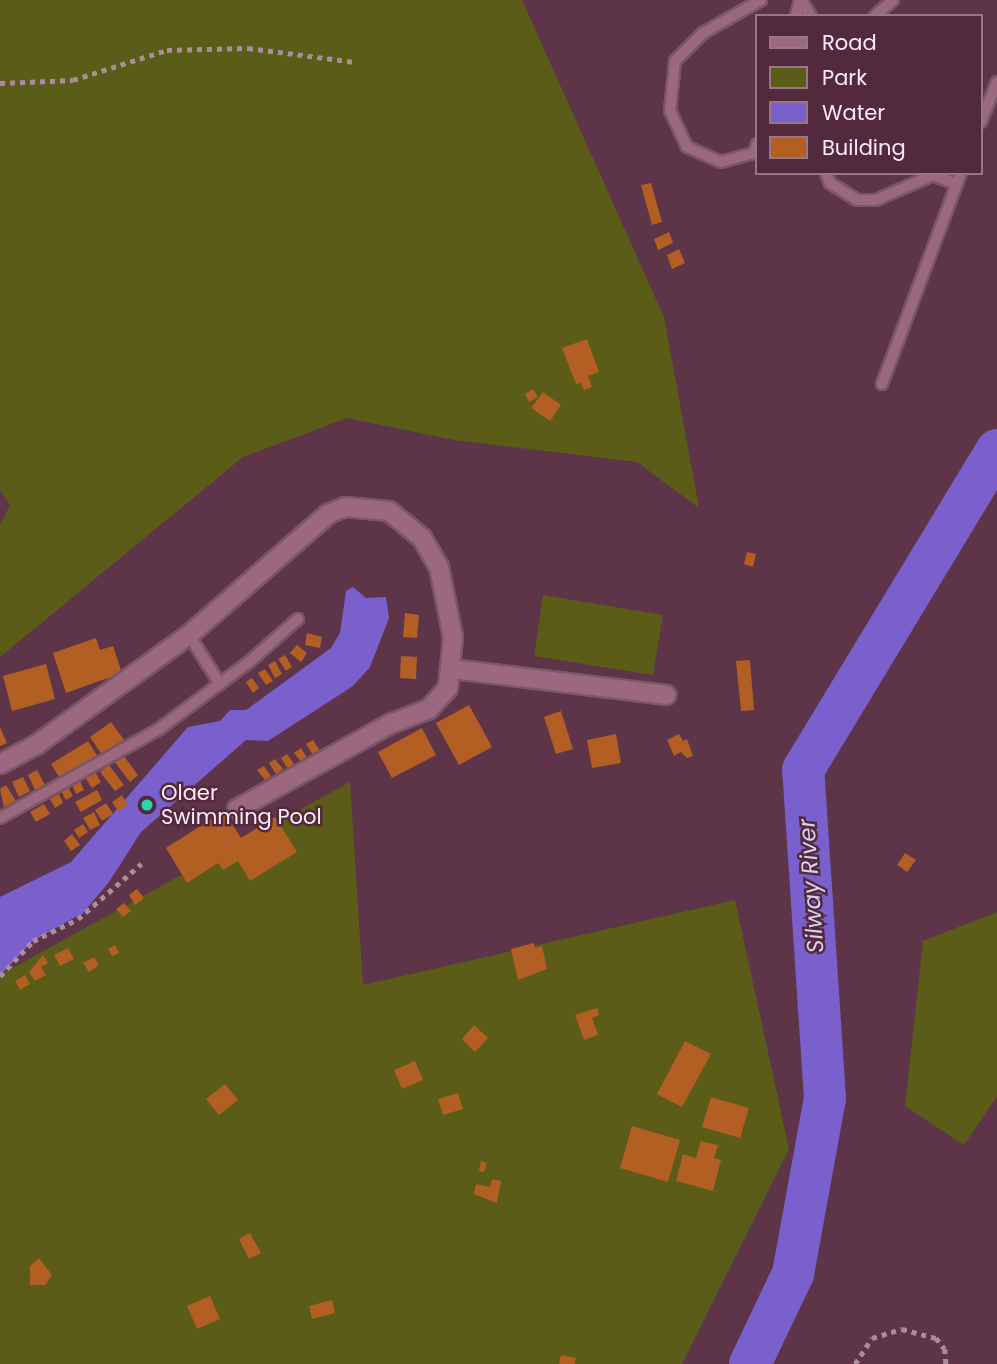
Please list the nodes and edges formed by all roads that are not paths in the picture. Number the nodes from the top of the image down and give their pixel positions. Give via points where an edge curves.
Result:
1 (761, 0) edge
2 (893, 0) edge
3 (878, 14) edge
4 (997, 82) edge
5 (983, 117) edge
6 (755, 150) edge
7 (827, 175) edge
8 (933, 175) edge
9 (933, 175) edge
10 (959, 179) edge
11 (882, 384) dead end
12 (298, 619) dead end
13 (189, 635) junction
14 (452, 669) junction
15 (220, 684) junction
16 (666, 695) dead end
17 (0, 764) edge
18 (237, 809) dead end
19 (0, 818) edge

1 - 6 lane via 703,33 675,61 670,111 687,147 721,162
2 - 3 lane
4 - 5 lane
7 - 8 lane via 830,183 857,200 876,200
9 - 10 lane
10 - 11 lane
12 - 15 lane
13 - 14 street via 328,514 345,507 366,507 404,520 422,538 439,567 451,613
13 - 15 lane
13 - 17 street via 36,745
14 - 16 street
14 - 18 street via 448,688 429,709 390,724
15 - 19 lane via 159,729

